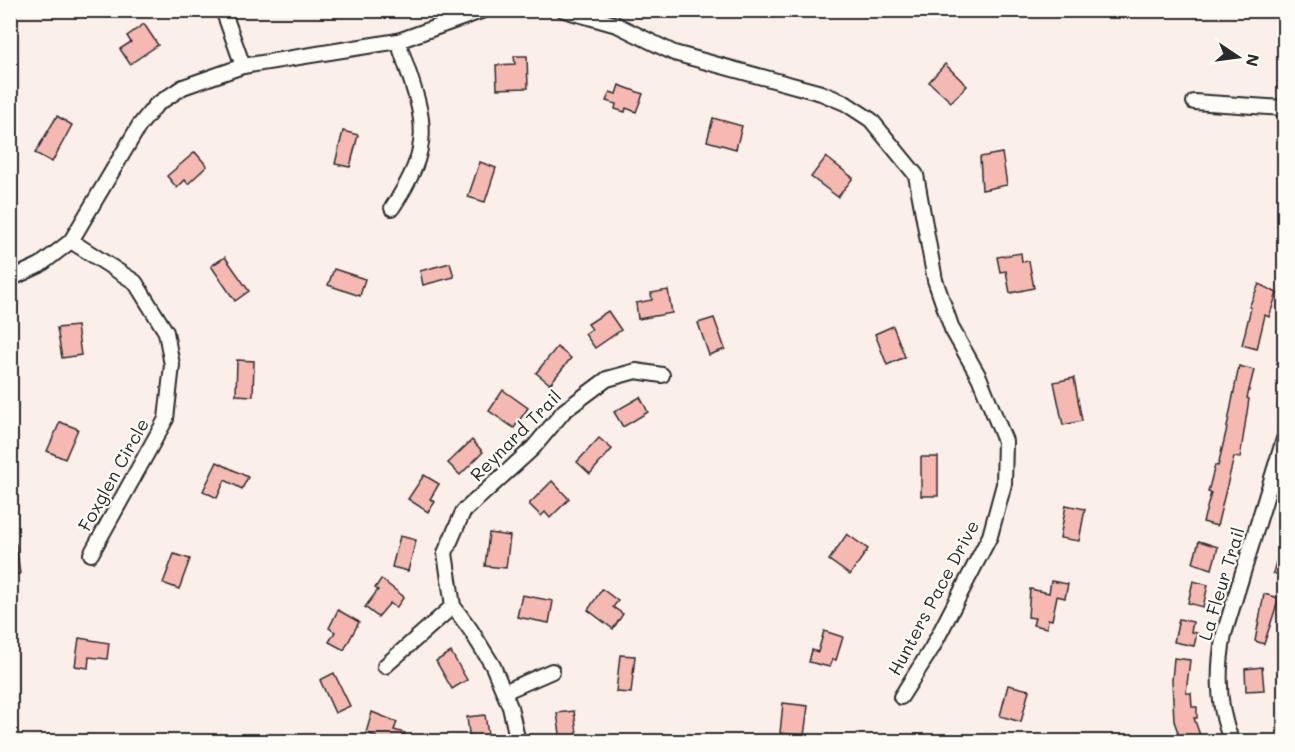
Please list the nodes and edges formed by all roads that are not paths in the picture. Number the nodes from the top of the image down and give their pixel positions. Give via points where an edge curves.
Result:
1 (222, 10) edge
2 (484, 10) edge
3 (564, 10) edge
4 (398, 41) junction
5 (243, 66) junction
6 (1194, 102) dead end
7 (1284, 108) edge
8 (392, 208) dead end
9 (71, 242) junction
10 (10, 279) edge
11 (662, 375) dead end
12 (1284, 448) edge
13 (91, 554) dead end
14 (453, 606) junction
15 (385, 666) dead end
16 (552, 671) dead end
17 (504, 692) junction
18 (901, 697) dead end
19 (518, 741) edge
20 (1232, 741) edge

1 - 5 street
2 - 4 street
3 - 18 street, Hunters Pace Drive via 617,25 674,53 845,103 871,120 916,175 935,280 952,329 984,387 1005,441 1004,484 990,536 932,648
4 - 5 street
4 - 8 street via 423,128 418,163
5 - 9 street via 183,87 156,105 139,126
6 - 7 street
9 - 10 street via 40,265
9 - 13 street, Foxglen Circle via 135,282 166,332 172,365 166,419
11 - 14 street, Reynard Trail via 636,371 607,380 564,411 533,448 463,512 445,553
12 - 20 street, La Fleur Trail via 1224,634 1219,690 1225,726
14 - 15 street
14 - 17 street, Reynard Trail
16 - 17 street
17 - 19 street, Reynard Trail

